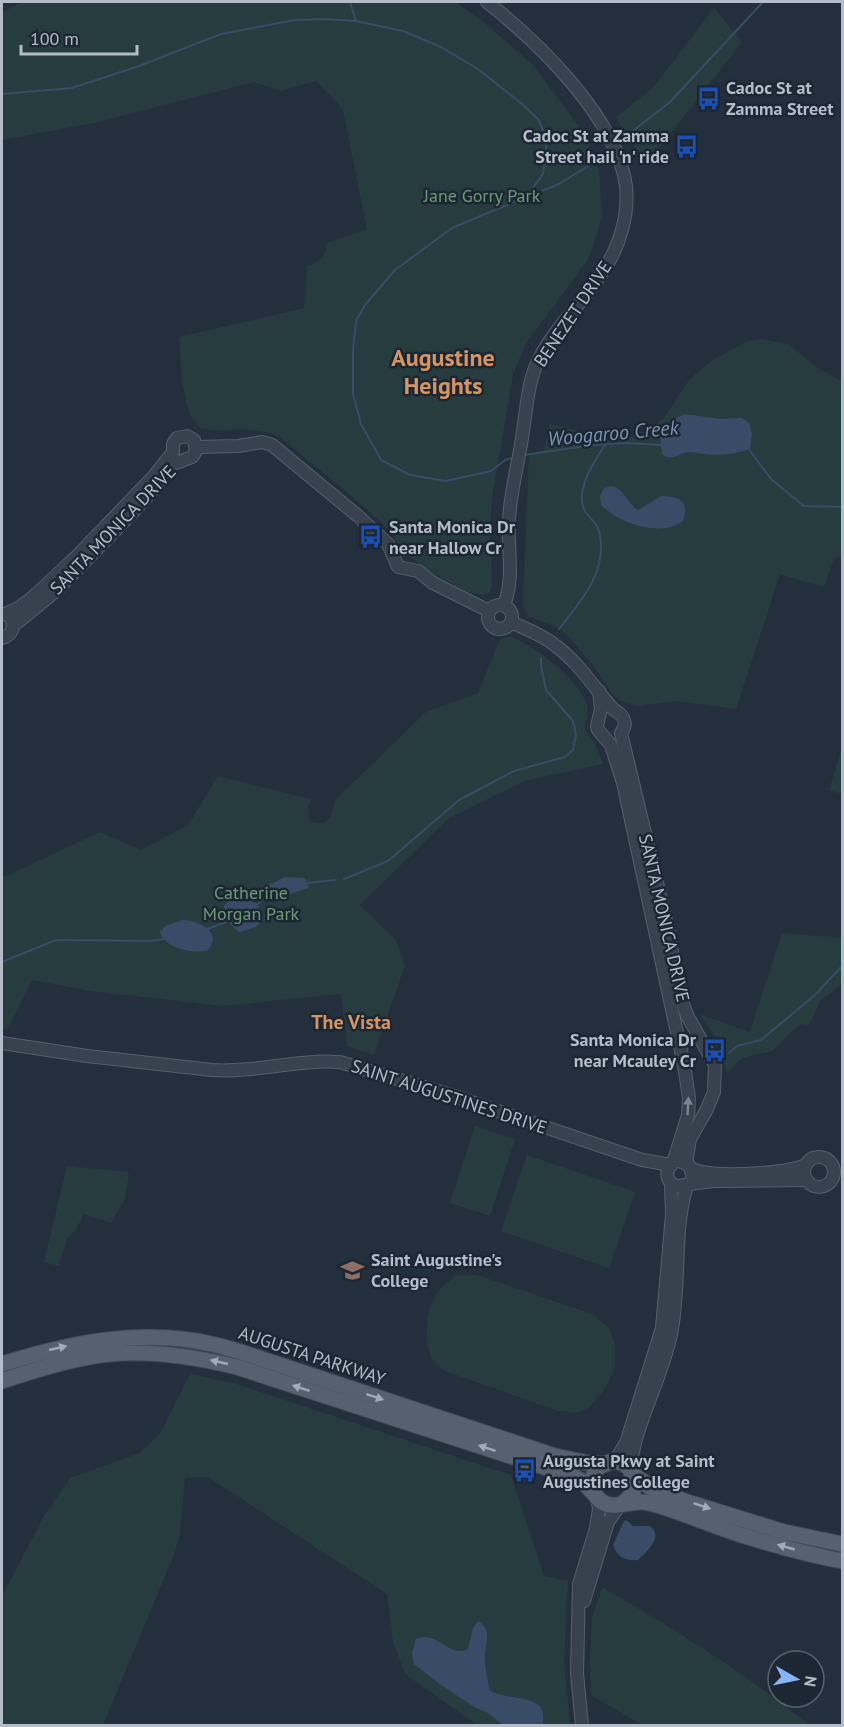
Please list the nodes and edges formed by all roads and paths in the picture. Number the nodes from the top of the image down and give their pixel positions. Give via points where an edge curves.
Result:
1 (487, 2) edge
2 (196, 447) junction
3 (173, 452) junction
4 (184, 460) junction
5 (504, 605) junction
6 (489, 611) junction
7 (3, 613) edge
8 (511, 622) junction
9 (13, 624) junction
10 (2, 638) edge
11 (598, 690) junction
12 (614, 711) junction
13 (599, 717) junction
14 (621, 733) junction
15 (605, 737) junction
16 (2, 1043) edge
17 (642, 1160) junction
18 (681, 1165) junction
19 (806, 1165) junction
20 (839, 1171) edge
21 (807, 1180) junction
22 (670, 1182) junction
23 (688, 1184) junction
24 (2, 1364) edge
25 (2, 1381) edge
26 (608, 1463) junction
27 (631, 1471) junction
28 (596, 1497) junction
29 (621, 1504) junction
30 (843, 1544) edge
31 (843, 1562) edge
32 (579, 1628) junction
33 (582, 1725) edge

1 - 5 street, BENEZET DRIVE via 518,26 564,73 601,123 617,153 626,188 622,230 615,251 555,335 532,378 508,522 511,580
2 - 3 street, SANTA MONICA DRIVE via 191,437 180,436 174,441
2 - 4 street, SANTA MONICA DRIVE via 194,454
2 - 6 street, SANTA MONICA DRIVE via 262,442 272,445 388,544 398,567 418,572
3 - 4 street, SANTA MONICA DRIVE
3 - 7 street, SANTA MONICA DRIVE via 50,582 20,608
4 - 9 street, SANTA MONICA DRIVE via 168,466 148,496 58,590
5 - 6 street
5 - 8 street via 510,610
6 - 8 street, SANTA MONICA DRIVE via 487,620 495,629
7 - 9 street, SANTA MONICA DRIVE
8 - 11 street, SANTA MONICA DRIVE via 555,644
9 - 10 street, SANTA MONICA DRIVE via 10,633
11 - 12 street, SANTA MONICA DRIVE
11 - 13 street, SANTA MONICA DRIVE
12 - 13 street
12 - 14 street, SANTA MONICA DRIVE via 624,720
13 - 15 street, SANTA MONICA DRIVE via 598,730
14 - 15 street via 614,738
14 - 18 street, SANTA MONICA DRIVE via 668,929 679,993 715,1065 714,1092
18 -> 15 street, SANTA MONICA DRIVE via 689,1098 684,1065 623,783
16 - 17 street, SAINT AUGUSTINES DRIVE via 212,1071 340,1062
17 - 18 street, SAINT AUGUSTINES DRIVE
17 - 22 street, SAINT AUGUSTINES DRIVE
18 - 19 street, SAINT AUGUSTINES DRIVE via 706,1173 781,1172
18 - 22 street via 667,1172
18 - 23 street via 693,1177
19 - 20 street via 819,1157
19 - 21 street
20 - 21 street via 826,1186 812,1186
21 - 23 street
22 - 23 street via 679,1187
22 - 26 street via 672,1214 662,1328 626,1443
23 - 27 street via 681,1215 672,1334 634,1446
24 -> 26 main road, AUGUSTA PARKWAY via 52,1349 117,1338 170,1338 211,1344 555,1456
28 -> 25 main road, AUGUSTA PARKWAY via 574,1477 237,1366 200,1358 151,1353 101,1355
26 - 27 main road via 621,1463
26 - 28 main road via 593,1478
27 - 29 main road via 634,1490
27 -> 30 main road via 650,1488 684,1501 784,1532
28 - 29 main road via 608,1505
28 - 32 street via 596,1528 579,1584
31 -> 29 main road via 744,1536 652,1504
29 - 32 street via 608,1522
32 - 33 street via 577,1673

